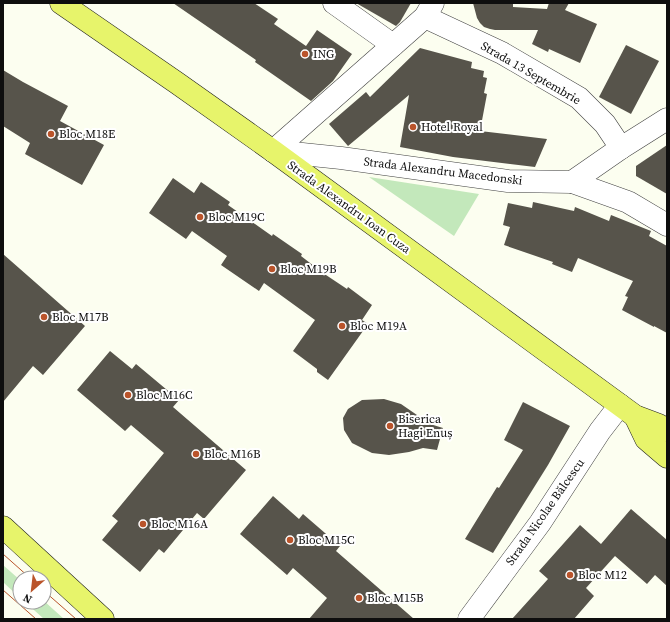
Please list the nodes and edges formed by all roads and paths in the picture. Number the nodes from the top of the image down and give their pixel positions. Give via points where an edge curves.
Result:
1 (61, 3) edge
2 (334, 3) edge
3 (429, 10) edge
4 (393, 45) junction
5 (667, 119) edge
6 (621, 148) junction
7 (273, 151) junction
8 (572, 182) junction
9 (667, 225) edge
10 (627, 411) junction
11 (667, 431) edge
12 (667, 457) edge
13 (3, 527) edge
14 (103, 619) edge
15 (469, 619) edge

1 - 7 main road, Strada Alexandru Ioan Cuza
2 - 4 street
3 - 4 street
3 - 6 street, Strada 13 Septembrie via 579,98 605,124
4 - 7 street
5 - 6 street
6 - 8 street
7 - 8 street, Strada Alexandru Macedonski via 508,180
7 - 10 main road, Strada Alexandru Ioan Cuza
8 - 9 street, Strada Alexandru Macedonski via 628,202
10 - 11 main road, Strada Alexandru Ioan Cuza
10 - 12 main road, Strada Alexandru Ioan Cuza via 646,439
10 - 15 street, Strada Nicolae Bălcescu via 600,431 540,522
13 - 14 main road

